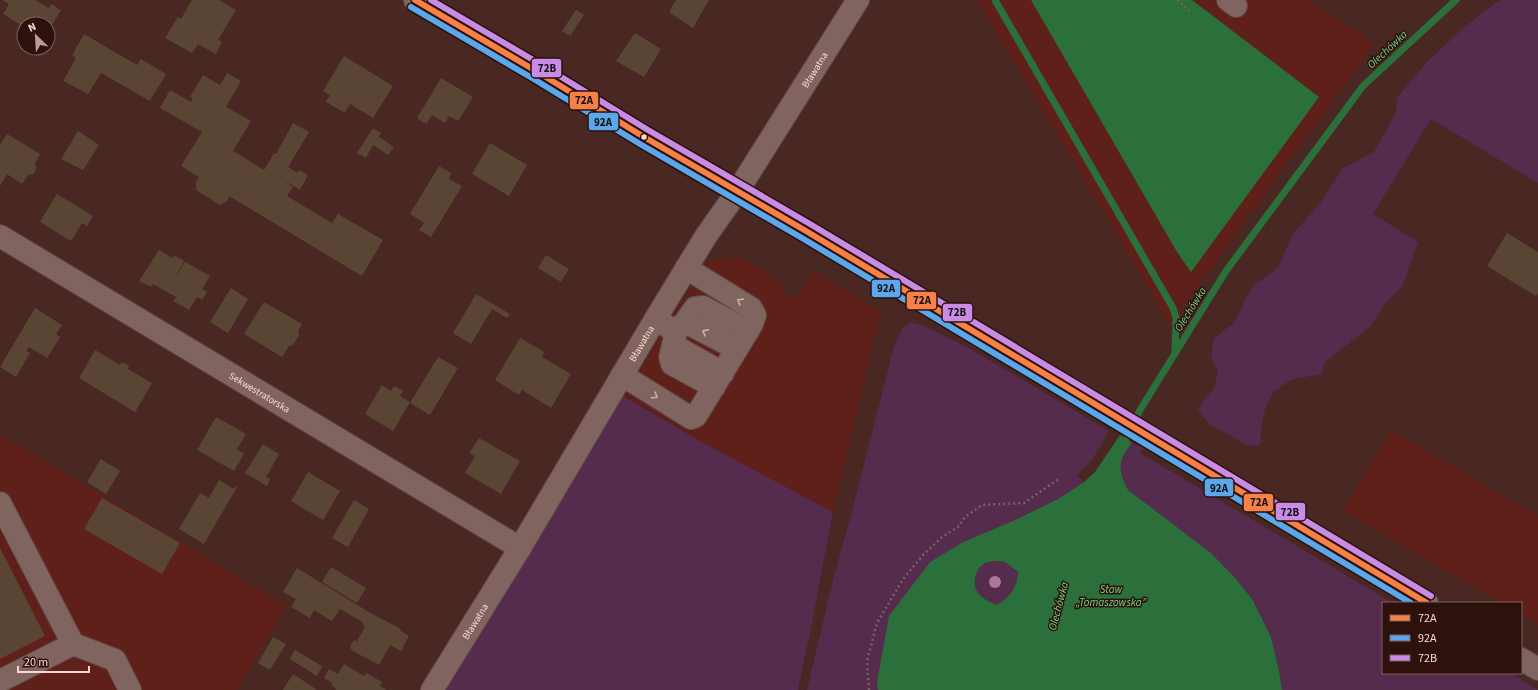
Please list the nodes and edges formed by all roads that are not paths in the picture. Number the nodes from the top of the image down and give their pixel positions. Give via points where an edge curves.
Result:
1 (415, 0) edge
2 (858, 0) edge
3 (736, 192) junction
4 (0, 236) edge
5 (686, 268) junction
6 (671, 329) junction
7 (742, 340) junction
8 (622, 375) junction
9 (718, 380) junction
10 (0, 503) edge
11 (520, 548) junction
12 (1425, 602) edge
13 (73, 644) junction
14 (1522, 660) edge
15 (1538, 669) edge
16 (0, 681) edge
17 (130, 690) edge
18 (432, 690) edge

1 - 3 street
2 - 3 street, Bławatna
3 - 5 street, Bławatna
3 - 12 street via 806,231
4 - 11 street, Sekwestratorska
5 - 6 street, Bławatna
7 -> 5 street via 755,315 751,308
7 -> 6 street via 691,325
6 - 8 street, Bławatna
6 - 9 street via 672,364
7 - 9 street
8 -> 9 street via 691,418 696,416
8 - 11 street, Bławatna
10 - 13 street
11 - 18 street, Bławatna
13 - 16 street
13 - 17 street via 115,660
14 - 15 street

